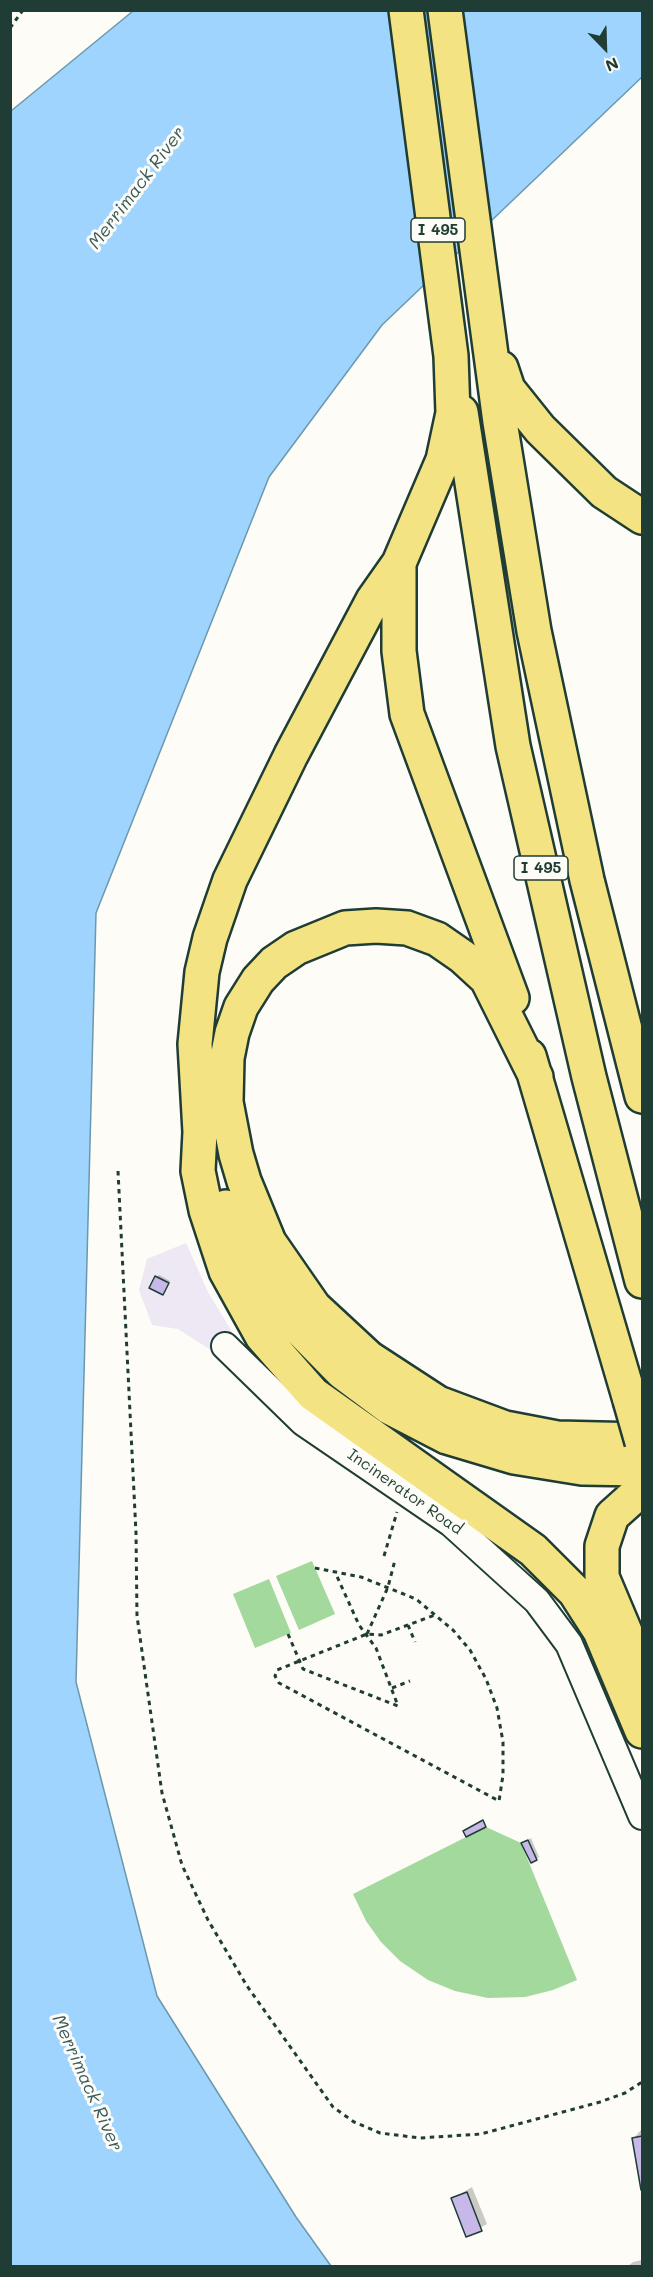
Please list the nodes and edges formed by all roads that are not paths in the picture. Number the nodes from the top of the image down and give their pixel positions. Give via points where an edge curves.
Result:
1 (408, 10) edge
2 (445, 10) edge
3 (604, 492) junction
4 (642, 517) edge
5 (642, 535) edge
6 (399, 563) junction
7 (536, 1077) junction
8 (642, 1096) edge
9 (200, 1132) junction
10 (642, 1281) edge
11 (225, 1346) dead end
12 (642, 1441) edge
13 (642, 1469) edge
14 (642, 1489) edge
15 (642, 1672) edge
16 (642, 1731) edge
17 (642, 1816) edge

1 - 6 highway via 451,356 453,413 443,460
1 - 10 highway, I 495 via 466,449 513,746 589,1077
2 - 3 highway via 489,330 508,389 540,429
2 - 8 highway, I 495 via 500,422 537,643 590,892
3 - 4 highway
3 - 5 highway via 616,511
6 - 7 highway via 399,651 407,714 507,984
6 - 9 highway via 362,620 226,890 202,972 195,1044
7 - 12 highway, bridge
7 - 12 highway via 487,979 463,957 437,939 407,928 345,928 296,948 258,980 241,1007 232,1033 226,1102 241,1172 269,1242 314,1307 369,1358 438,1403 505,1428 557,1438
9 - 13 highway via 238,1239 264,1285 296,1327 356,1384 424,1427 460,1442 558,1466
9 - 16 highway via 198,1171 206,1210 226,1271 262,1336 313,1394 533,1550 575,1592 600,1631
11 - 17 street, Incinerator Road via 303,1422 451,1523 537,1601 569,1644
14 - 15 highway via 612,1516 602,1546 602,1577

